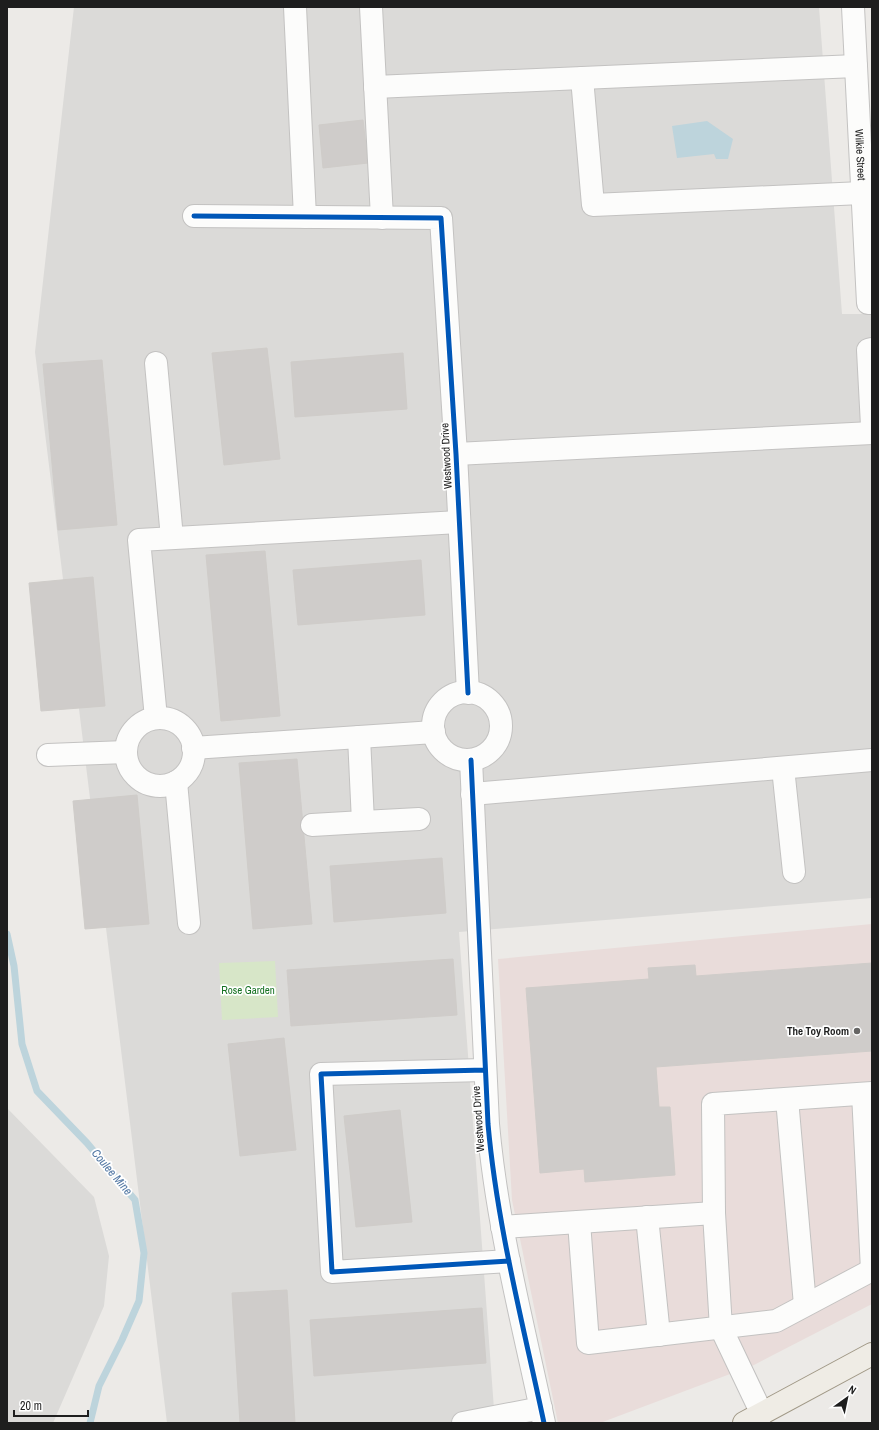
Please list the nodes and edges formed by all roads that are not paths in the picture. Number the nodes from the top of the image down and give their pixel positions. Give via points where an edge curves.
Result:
1 (295, 7) edge
2 (371, 7) edge
3 (853, 7) edge
4 (856, 66) junction
5 (582, 78) junction
6 (375, 87) junction
7 (862, 193) junction
8 (194, 216) dead end
9 (305, 217) junction
10 (382, 218) junction
11 (870, 303) edge
12 (872, 350) edge
13 (156, 363) dead end
14 (872, 426) edge
15 (872, 433) edge
16 (456, 454) junction
17 (459, 522) junction
18 (172, 538) junction
19 (468, 692) junction
20 (156, 718) junction
21 (434, 732) junction
22 (359, 737) junction
23 (193, 748) junction
24 (126, 752) junction
25 (48, 755) dead end
26 (471, 760) junction
27 (872, 760) edge
28 (783, 768) junction
29 (176, 782) junction
30 (472, 794) junction
31 (419, 819) dead end
32 (363, 822) junction
33 (312, 825) dead end
34 (794, 872) dead end
35 (189, 923) dead end
36 (485, 1070) junction
37 (868, 1094) edge
38 (788, 1099) junction
39 (714, 1213) junction
40 (647, 1217) junction
41 (579, 1222) junction
42 (502, 1227) junction
43 (509, 1261) junction
44 (872, 1270) edge
45 (805, 1305) junction
46 (722, 1328) junction
47 (659, 1335) junction
48 (872, 1354) edge
49 (542, 1416) edge
50 (753, 1418) edge
51 (463, 1423) edge

1 - 9 street
2 - 6 street
3 - 4 street, Wilkie Street
4 - 5 street
4 - 7 street, Wilkie Street
5 - 6 street
5 - 7 street via 592,205
6 - 10 street
7 - 11 street, Wilkie Street
8 - 9 street
9 - 10 street
10 - 16 street, Westwood Drive via 441,218
12 - 14 street via 868,350
13 - 18 street
15 - 16 street
16 - 17 street, Westwood Drive
17 - 18 street
17 - 19 street, Westwood Drive
18 - 20 street via 139,540
19 - 21 street via 447,698 439,706 434,716
19 - 26 street via 488,700 500,718 501,729 492,750 482,757
20 - 23 street via 172,720 181,725 188,733
20 - 24 street via 140,724 132,731 127,741
21 - 22 street
21 - 26 street via 440,748 449,756
22 - 23 street
22 - 32 street
23 - 29 street via 191,765 185,775
24 - 25 street
24 - 29 street via 128,763 142,781 159,785
26 - 30 street, Westwood Drive
27 - 28 street
28 - 30 street
28 - 34 street
29 - 35 street
30 - 36 street, Westwood Drive
31 - 32 street
32 - 33 street
36 - 42 street, Westwood Drive via 493,1178
36 - 43 street via 321,1074 332,1272
37 - 38 street
37 - 44 street
38 - 39 street via 713,1104
38 - 45 street
39 - 40 street
39 - 46 street
40 - 41 street
40 - 47 street
41 - 42 street
41 - 47 street via 588,1343
42 - 43 street, Westwood Drive
43 - 49 street, Westwood Drive
44 - 45 street
45 - 46 street via 776,1321
46 - 47 street
46 - 50 street
48 - 50 main road
49 - 51 street

